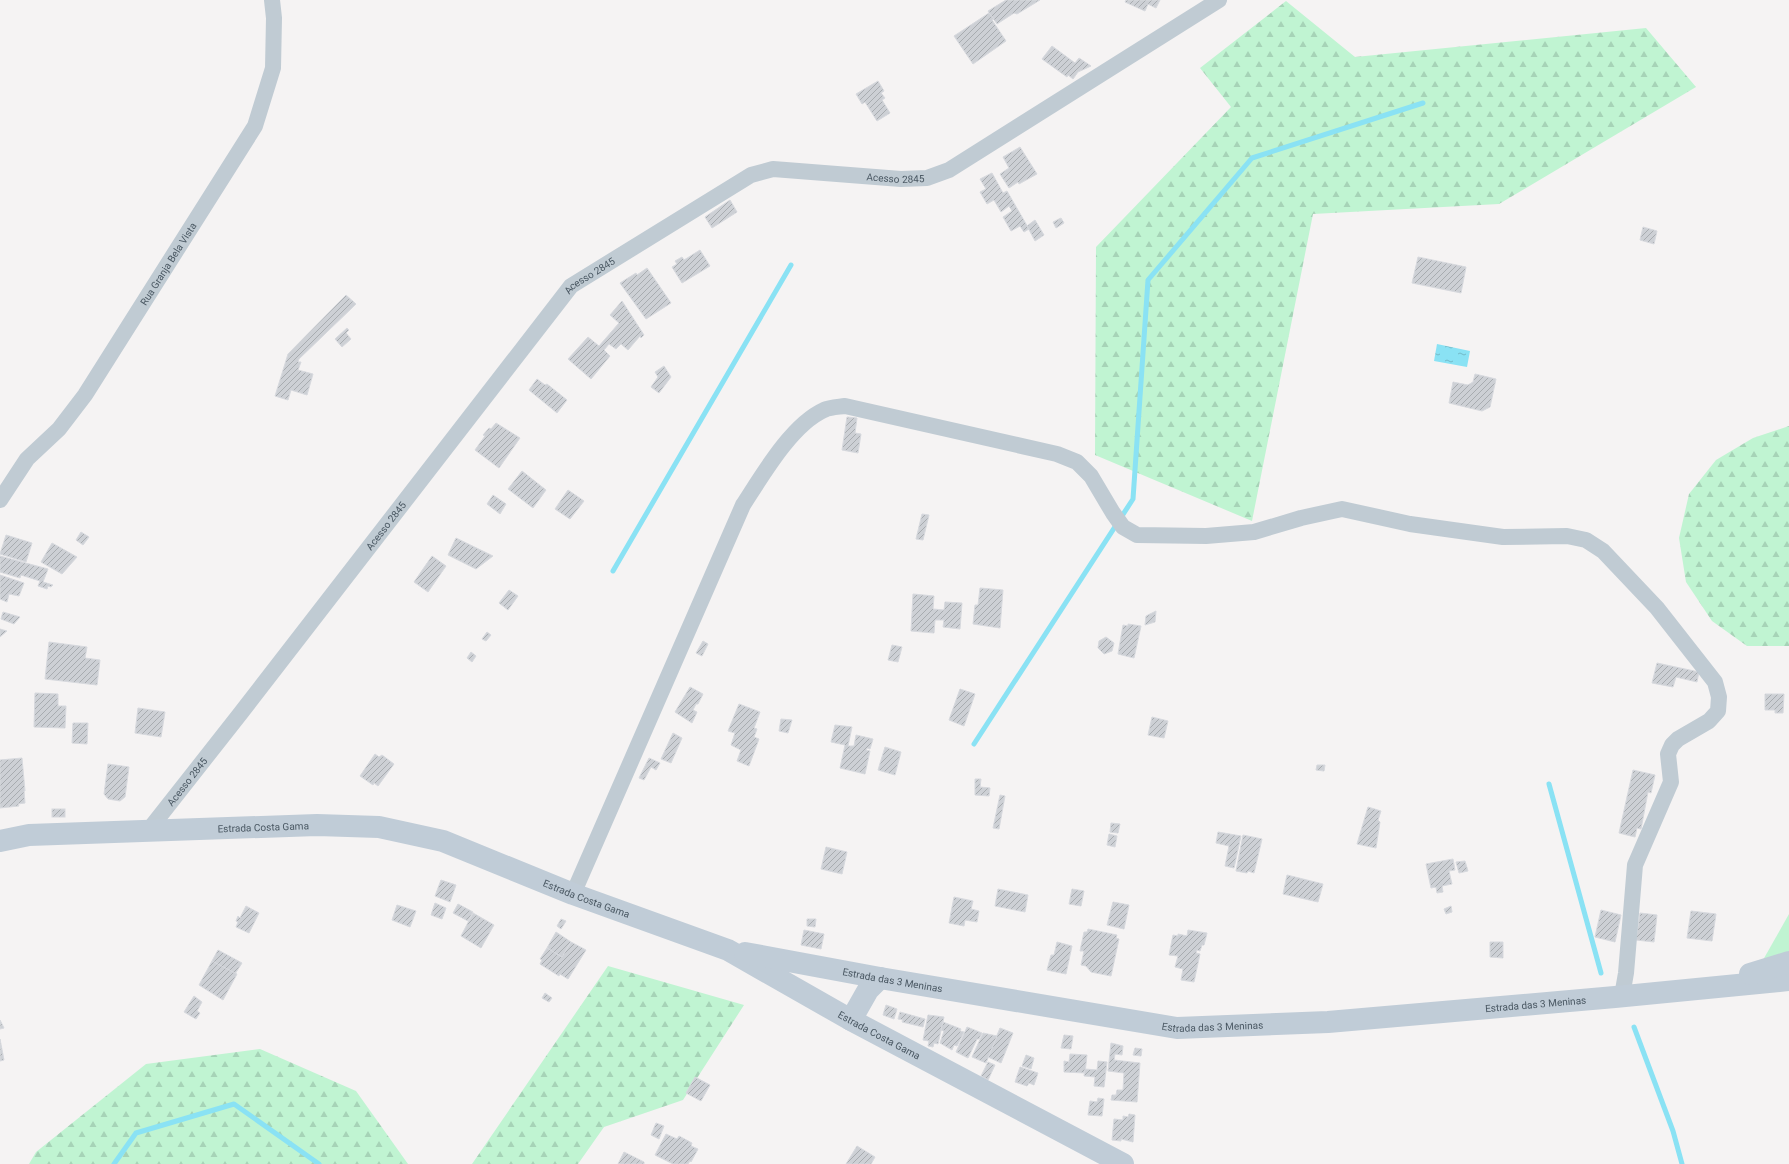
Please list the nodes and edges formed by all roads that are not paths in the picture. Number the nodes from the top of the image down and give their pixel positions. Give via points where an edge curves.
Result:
1 (272, 0) edge
2 (1219, 0) edge
3 (0, 500) edge
4 (148, 831) junction
5 (0, 841) edge
6 (573, 894) junction
7 (728, 950) junction
8 (1789, 962) edge
9 (880, 978) junction
10 (1789, 980) edge
11 (1703, 987) junction
12 (1622, 996) junction
13 (851, 1020) junction
14 (1123, 1164) edge

1 - 3 street, Rua Granja Bela Vista via 273,68 255,126 85,395 59,429 27,459
2 - 4 street, Acesso 2845 via 949,170 927,178 901,179 773,169 751,175 571,286
4 - 5 main road, Estrada Costa Gama via 29,835
4 - 6 main road, Estrada Costa Gama via 317,825 379,827 443,841
6 - 7 main road, Estrada Costa Gama
6 - 12 street via 743,505 775,456 806,421 824,409 845,406 1058,454 1077,462 1092,476 1123,527 1136,535 1206,536 1254,532 1342,509 1410,524 1503,536 1567,536 1586,540 1604,551 1657,608 1714,682 1719,697 1718,711 1714,716 1678,739 1668,754 1671,782 1635,865
7 - 9 main road, Estrada das 3 Meninas
7 - 13 main road, Estrada Costa Gama
8 - 11 main road, Estrada das 3 Meninas
9 - 12 main road, Estrada das 3 Meninas via 1177,1028 1328,1022
9 - 13 main road via 868,990
10 - 11 main road, Estrada das 3 Meninas
11 - 12 main road, Estrada das 3 Meninas
13 - 14 main road, Estrada Costa Gama

